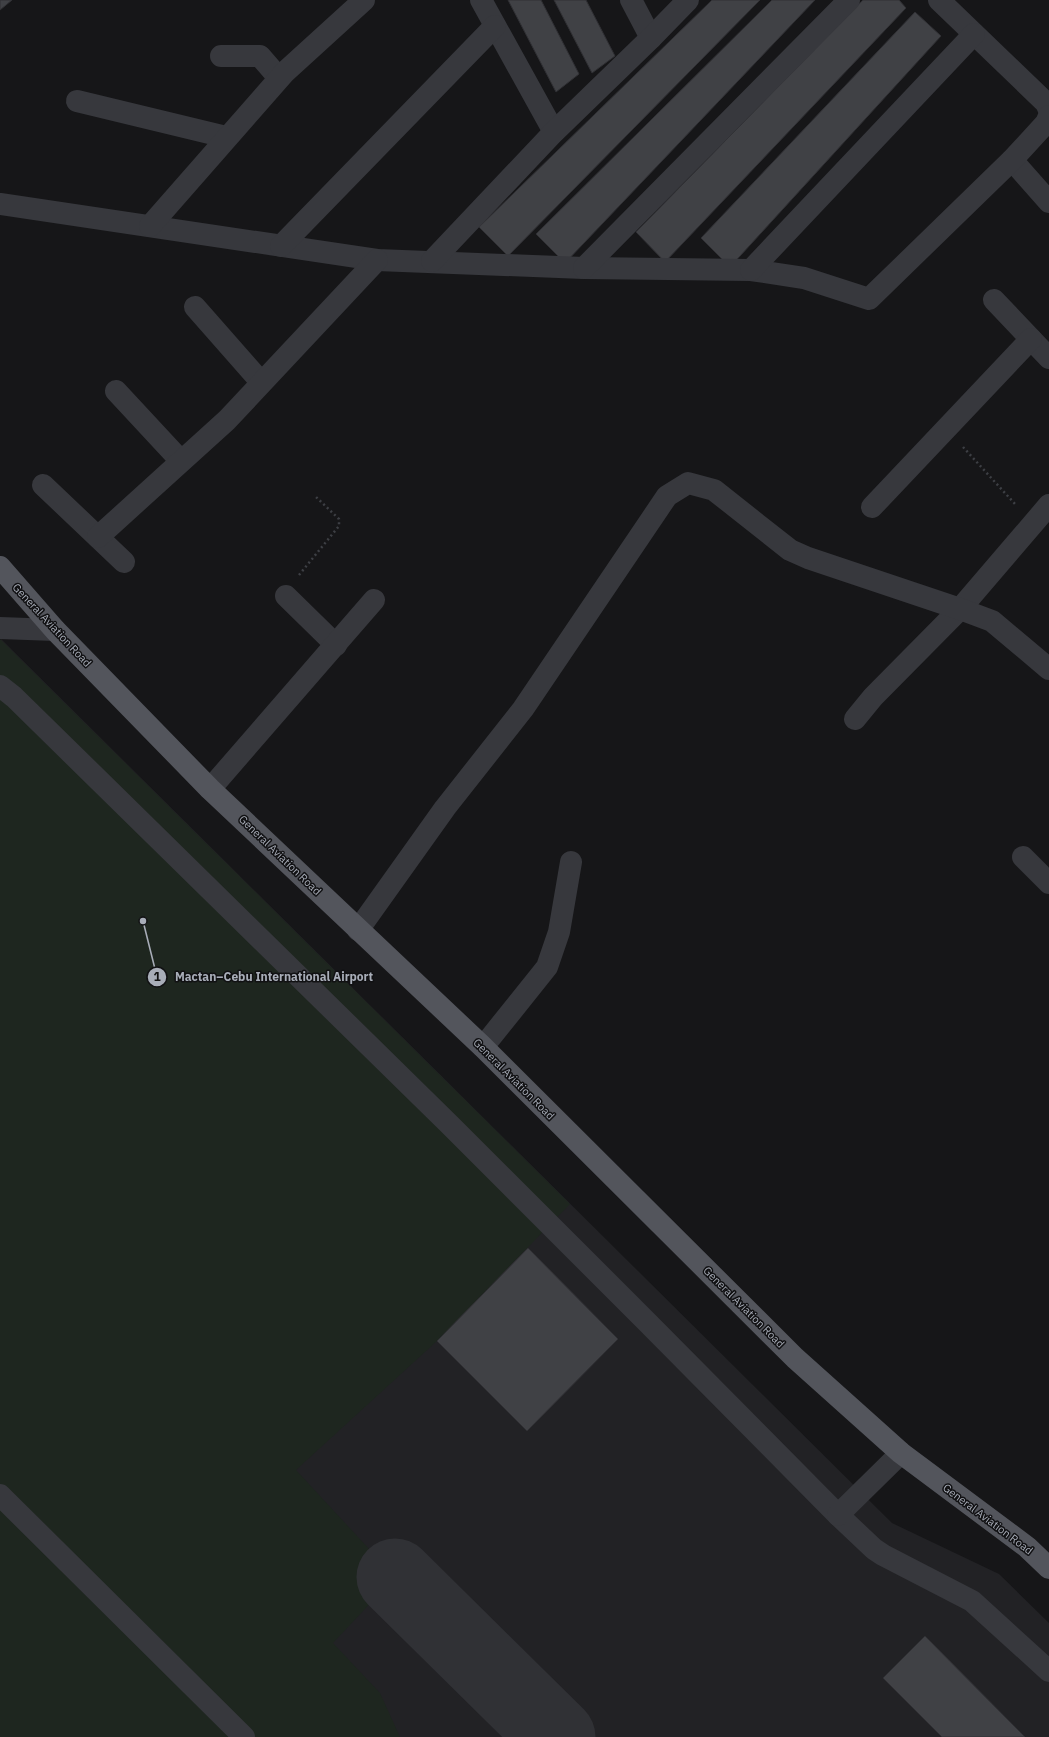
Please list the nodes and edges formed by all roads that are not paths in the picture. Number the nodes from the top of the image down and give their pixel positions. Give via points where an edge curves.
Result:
1 (364, 0) edge
2 (481, 0) edge
3 (631, 0) edge
4 (688, 0) edge
5 (849, 0) edge
6 (939, 0) edge
7 (495, 26) junction
8 (974, 34) junction
9 (651, 38) junction
10 (221, 56) dead end
11 (279, 78) junction
12 (76, 100) dead end
13 (1049, 110) edge
14 (1049, 116) edge
15 (554, 132) junction
16 (226, 137) junction
17 (1012, 160) junction
18 (1049, 202) edge
19 (0, 204) edge
20 (150, 226) junction
21 (281, 246) junction
22 (377, 260) junction
23 (432, 261) junction
24 (584, 268) junction
25 (751, 270) junction
26 (994, 300) dead end
27 (195, 307) dead end
28 (1031, 339) junction
29 (1049, 358) edge
30 (261, 382) junction
31 (116, 391) dead end
32 (182, 461) junction
33 (43, 485) dead end
34 (1049, 504) edge
35 (872, 507) dead end
36 (98, 537) junction
37 (124, 562) dead end
38 (0, 567) edge
39 (286, 596) road end
40 (374, 600) dead end
41 (960, 609) junction
42 (0, 628) edge
43 (55, 630) junction
44 (336, 645) junction
45 (1049, 669) edge
46 (0, 686) edge
47 (855, 719) dead end
48 (210, 789) junction
49 (1023, 857) dead end
50 (571, 862) dead end
51 (1049, 883) edge
52 (358, 930) junction
53 (483, 1046) junction
54 (901, 1453) junction
55 (0, 1495) edge
56 (838, 1515) junction
57 (1049, 1568) edge
58 (1049, 1671) edge
59 (244, 1737) edge

1 - 11 street
2 - 7 street
3 - 9 street
4 - 9 street
5 - 24 street
6 - 8 street
7 - 15 street
7 - 21 street
8 - 13 street via 1046,103
8 - 25 street
9 - 15 street
10 - 11 street via 260,56
11 - 16 street
12 - 16 street
14 - 17 street via 1046,123
15 - 23 street
16 - 20 street
17 - 18 street
17 - 25 street via 869,299 804,278
19 - 20 street
20 - 21 street
21 - 22 street
22 - 23 street
22 - 30 street
23 - 24 street
24 - 25 street
26 - 28 street
27 - 30 street
28 - 29 street
28 - 35 street
30 - 32 street via 227,420
31 - 32 street
32 - 36 street
33 - 36 street
34 - 41 street
36 - 37 street
38 - 43 main road, General Aviation Road
39 - 44 street
40 - 44 street
41 - 45 street via 992,622
41 - 47 street via 873,697
41 - 52 street via 790,550 714,490 688,483 667,496 523,709 445,808
42 - 43 street
43 - 48 main road, General Aviation Road
44 - 48 street
46 - 56 street via 450,1124
48 - 52 main road, General Aviation Road
49 - 51 street
50 - 53 street via 559,932 547,967
52 - 53 main road, General Aviation Road
53 - 54 main road, General Aviation Road via 796,1358
54 - 56 street
54 - 57 main road, General Aviation Road via 1027,1547
55 - 59 street
56 - 58 street via 883,1555 972,1601

